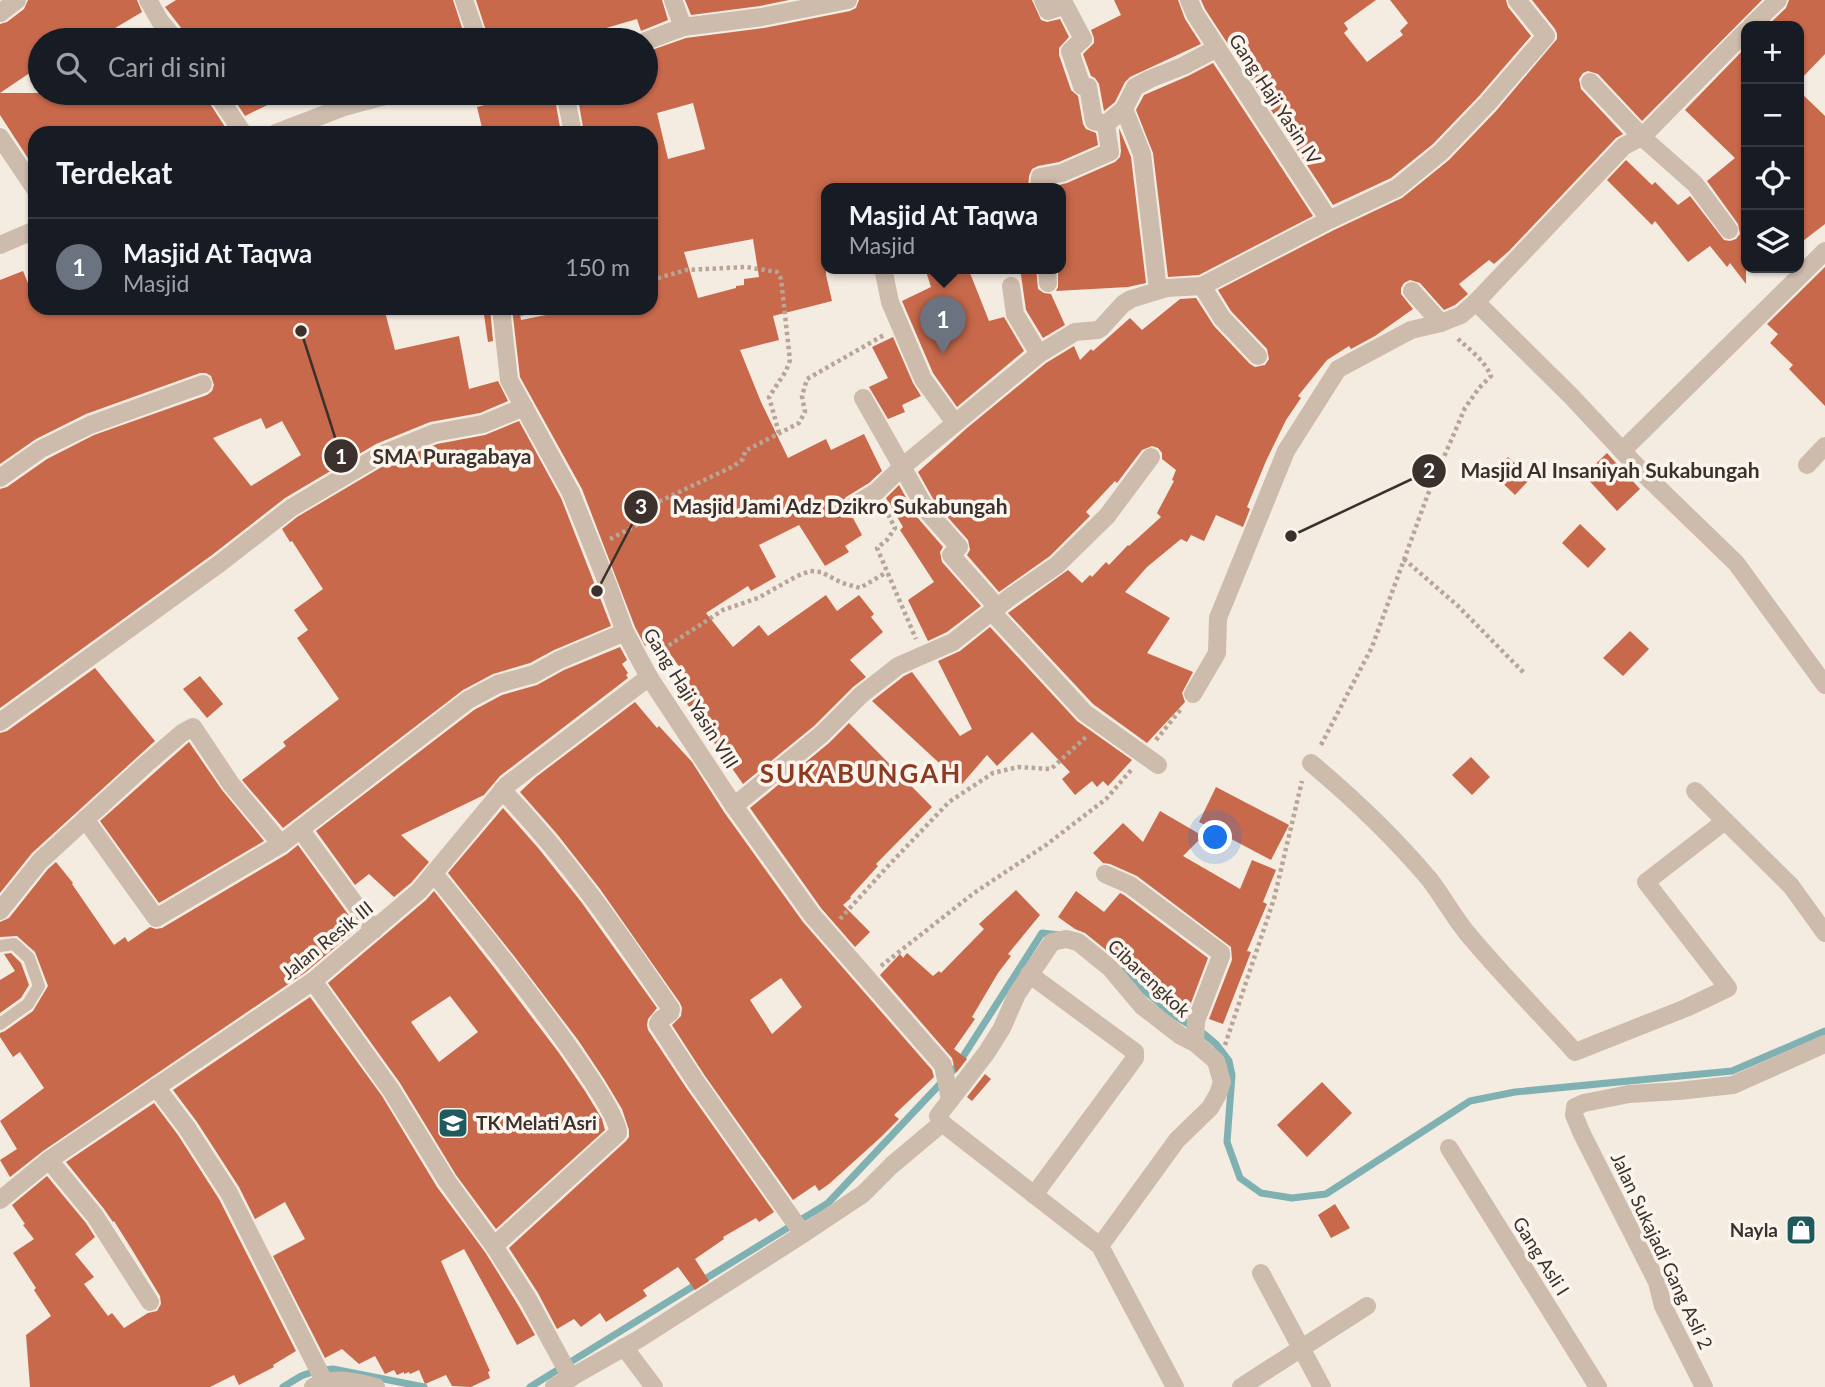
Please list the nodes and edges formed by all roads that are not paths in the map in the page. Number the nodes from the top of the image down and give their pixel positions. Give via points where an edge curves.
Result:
1 (17, 0) edge
2 (464, 0) edge
3 (673, 0) edge
4 (848, 0) edge
5 (1044, 0) edge
6 (1189, 0) edge
7 (1778, 0) edge
8 (150, 1) edge
9 (1521, 2) edge
10 (0, 13) edge
11 (1756, 21) edge
12 (683, 27) junction
13 (166, 28) edge
14 (474, 28) edge
15 (658, 36) edge
16 (1741, 36) edge
17 (1217, 48) junction
18 (1590, 82) dead end
19 (224, 105) edge
20 (351, 105) edge
21 (567, 105) edge
22 (1124, 109) junction
23 (1106, 124) junction
24 (238, 126) edge
25 (294, 126) edge
26 (572, 126) edge
27 (1642, 136) junction
28 (0, 137) edge
29 (28, 179) edge
30 (1040, 183) edge
31 (1329, 220) junction
32 (1729, 230) dead end
33 (28, 233) edge
34 (0, 244) edge
35 (1825, 251) edge
36 (884, 274) edge
37 (1011, 286) dead end
38 (1202, 286) junction
39 (1158, 290) junction
40 (1412, 291) dead end
41 (1476, 302) junction
42 (503, 315) edge
43 (1441, 323) junction
44 (1038, 354) junction
45 (1258, 356) dead end
46 (203, 384) dead end
47 (863, 398) dead end
48 (524, 407) junction
49 (955, 423) junction
50 (1825, 446) edge
51 (1622, 451) junction
52 (1151, 457) dead end
53 (1807, 465) dead end
54 (902, 467) junction
55 (0, 478) edge
56 (852, 507) dead end
57 (994, 609) junction
58 (625, 632) junction
59 (645, 670) junction
60 (1825, 685) edge
61 (1194, 694) road end
62 (0, 722) edge
63 (1151, 760) road end
64 (1311, 763) road end
65 (502, 790) junction
66 (1695, 792) dead end
67 (734, 806) junction
68 (85, 820) junction
69 (1725, 821) junction
70 (300, 829) junction
71 (281, 844) junction
72 (434, 874) junction
73 (1105, 874) dead end
74 (0, 911) edge
75 (374, 930) junction
76 (1825, 933) edge
77 (0, 946) edge
78 (1029, 974) junction
79 (313, 981) junction
80 (0, 1024) edge
81 (1195, 1034) junction
82 (1825, 1044) edge
83 (156, 1087) junction
84 (950, 1100) junction
85 (942, 1124) junction
86 (1449, 1148) dead end
87 (49, 1160) junction
88 (1034, 1195) junction
89 (0, 1200) edge
90 (797, 1226) junction
91 (494, 1246) junction
92 (1100, 1246) junction
93 (1261, 1273) dead end
94 (150, 1301) dead end
95 (1367, 1306) dead end
96 (624, 1347) junction
97 (1300, 1348) junction
98 (566, 1370) junction
99 (319, 1381) edge
100 (355, 1384) edge
101 (376, 1387) edge
102 (554, 1387) edge
103 (654, 1387) edge
104 (1175, 1387) edge
105 (1241, 1387) edge
106 (1322, 1387) edge
107 (1598, 1387) edge
108 (1704, 1387) edge

1 - 10 street
2 - 14 street
3 - 12 street
4 - 12 street
5 - 23 street via 1048,10 1065,5 1083,39 1070,51 1082,86 1088,87 1094,121
6 - 17 street, Gang Haji Yasin IV
7 - 11 street
8 - 13 street
9 - 31 street via 1546,36 1488,103 1441,152 1396,188
12 - 15 street
16 - 27 street
17 - 22 street via 1135,87
17 - 31 street, Gang Haji Yasin IV
18 - 27 street
19 - 24 street
20 - 25 street
21 - 26 street
22 - 23 street
22 - 39 street via 1142,154
23 - 30 street via 1110,152 1062,173 1040,177
27 - 32 street via 1695,184
27 - 41 street via 1624,146
28 - 29 street
31 - 38 street
33 - 34 street
35 - 51 street
36 - 49 street via 890,302 923,379
37 - 44 street via 1015,314
38 - 39 street
38 - 45 street via 1222,318
39 - 44 street via 1122,304 1101,328 1075,332
40 - 43 street
41 - 43 street
41 - 51 street
42 - 48 street, Gang Haji Yasin VIII via 509,380
43 - 61 street via 1411,330 1338,369 1286,451 1218,618 1217,653
44 - 49 street
46 - 55 street via 90,425 41,449
47 - 54 street
48 - 58 street, Gang Haji Yasin VIII via 570,493
48 - 62 street via 483,424 434,433 380,455 291,508
49 - 54 street
50 - 53 street
51 - 60 street via 1736,563
52 - 57 street via 1107,516 1057,565
54 - 56 street
54 - 57 street via 928,511 959,547 950,555
57 - 63 street via 1085,713
57 - 67 street via 953,642 898,666
58 - 59 street, Gang Haji Yasin VIII
58 - 70 street via 468,700
59 - 65 street, Jalan Resik III
59 - 67 street, Gang Haji Yasin VIII
64 - 69 street via 1387,832 1489,959 1575,1052 1728,988 1646,882
65 - 72 street, Jalan Resik III
65 - 90 street via 534,822 671,1009 658,1024
66 - 69 street
67 - 84 street, Gang Haji Yasin VIII via 811,915 943,1065
68 - 71 street via 156,918
68 - 71 street via 193,727 231,784
68 - 74 street via 40,861
69 - 76 street via 1791,886
70 - 71 street
70 - 75 street
72 - 75 street, Jalan Resik III
72 - 91 street via 551,1023 618,1126 618,1133
73 - 81 street via 1130,885 1220,953
75 - 79 street, Jalan Resik III
77 - 80 lane via 15,944 29,958 39,986 28,1004
78 - 81 street, Cibarengkok via 1052,942 1078,942 1110,968 1142,1006 1181,1036
78 - 84 street, Cibarengkok via 987,1052
78 - 88 street via 1135,1052
79 - 83 street, Jalan Resik III
79 - 91 street
81 - 92 street, Cibarengkok via 1222,1051 1218,1094 1177,1140
82 - 108 street, Jalan Sukajadi Gang Asli 2 via 1733,1085 1629,1094 1576,1107 1574,1115 1582,1134
83 - 87 street, Jalan Resik III
83 - 99 street via 229,1193 312,1355
84 - 85 street via 937,1116
85 - 88 street
85 - 90 street via 863,1194
86 - 107 street, Gang Asli I
87 - 89 street, Jalan Resik III
87 - 94 street via 95,1216
88 - 92 street
90 - 96 street
91 - 98 street
92 - 104 street
93 - 97 street
95 - 97 street
96 - 98 street
96 - 103 street
97 - 105 street
97 - 106 street
98 - 102 street
99 - 100 street
100 - 101 street

